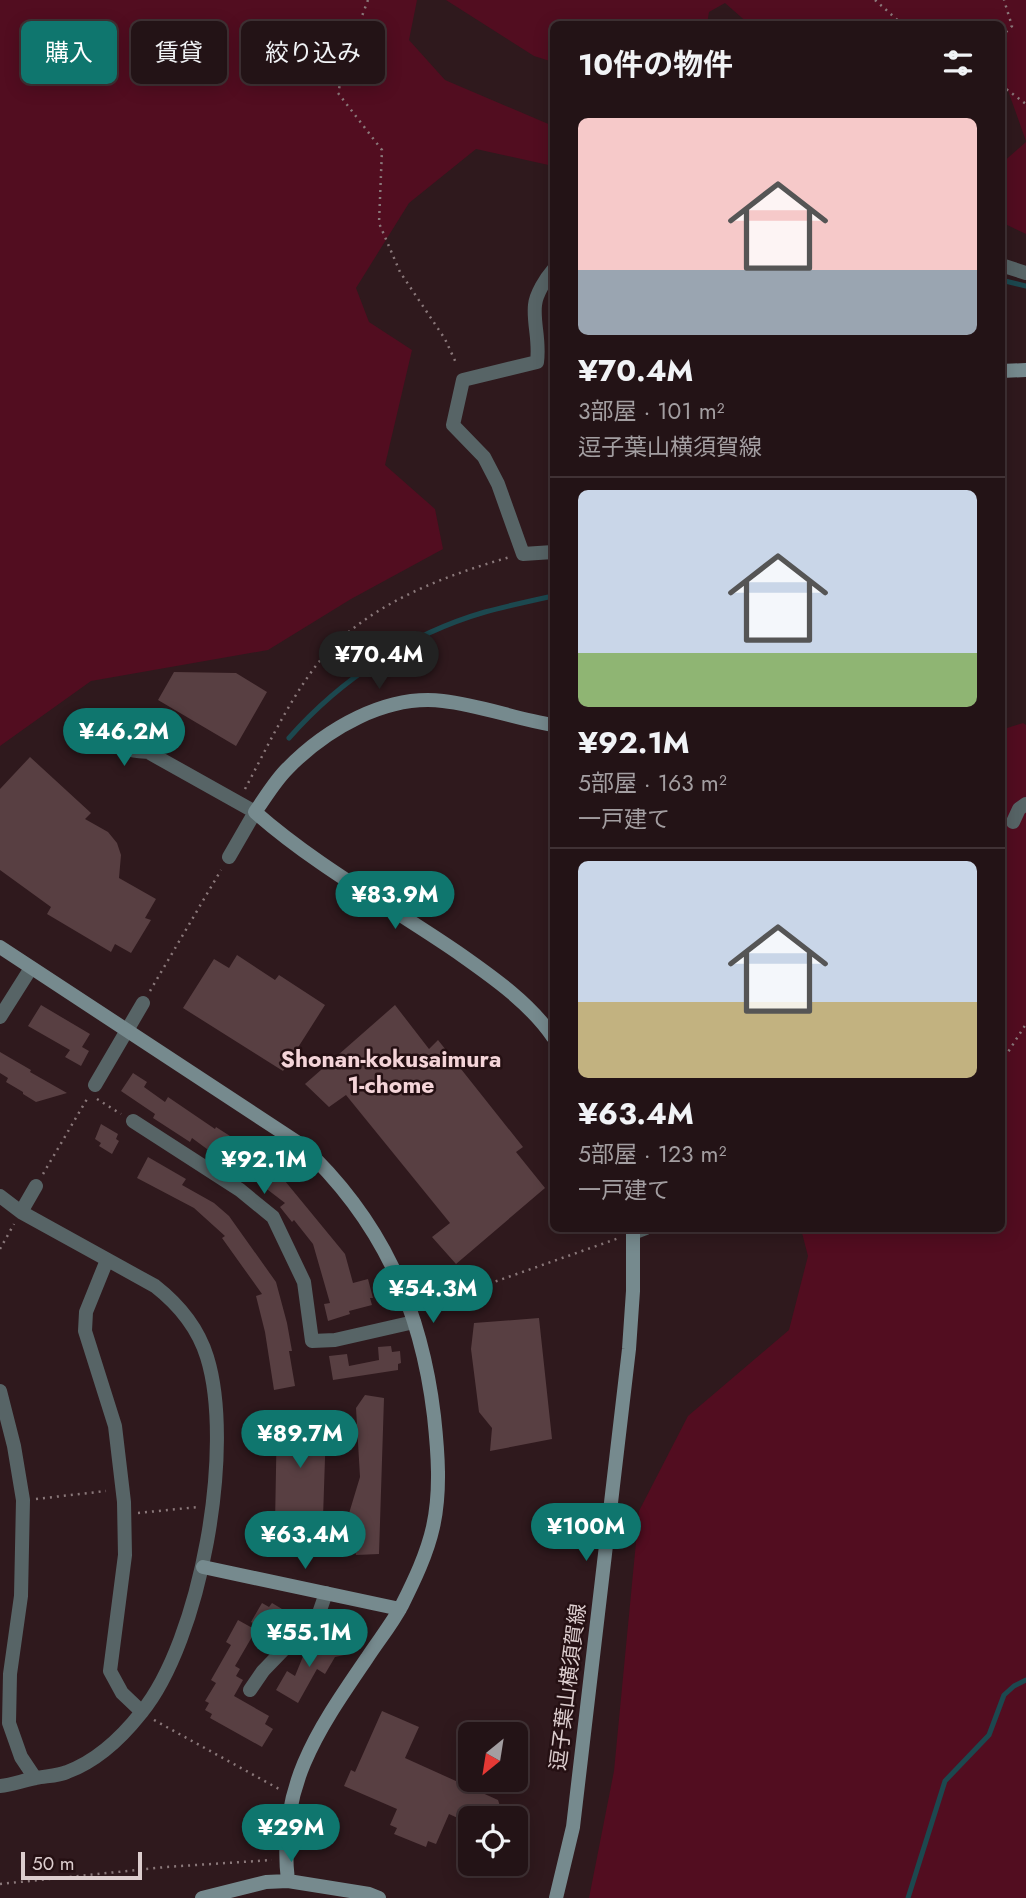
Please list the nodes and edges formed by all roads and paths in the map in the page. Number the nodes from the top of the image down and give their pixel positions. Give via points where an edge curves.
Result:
1 (368, 0) edge
2 (875, 0) edge
3 (1004, 0) edge
4 (898, 21) edge
5 (1005, 33) edge
6 (1005, 88) edge
7 (1026, 104) edge
8 (1005, 266) edge
9 (1026, 273) edge
10 (550, 274) edge
11 (1026, 370) edge
12 (1005, 372) edge
13 (463, 380) junction
14 (550, 552) edge
15 (523, 554) junction
16 (550, 724) edge
17 (148, 752) dead end
18 (238, 802) junction
19 (1026, 804) edge
20 (255, 812) junction
21 (1013, 822) dead end
22 (229, 857) joint
23 (0, 947) edge
24 (30, 968) junction
25 (143, 1003) joint
26 (0, 1017) edge
27 (1026, 1024) edge
28 (127, 1031) junction
29 (550, 1033) edge
30 (1005, 1057) edge
31 (95, 1085) dead end
32 (133, 1122) joint
33 (36, 1186) joint
34 (0, 1196) edge
35 (21, 1212) junction
36 (632, 1232) edge
37 (637, 1232) edge
38 (0, 1249) edge
39 (107, 1260) junction
40 (412, 1317) junction
41 (0, 1391) edge
42 (122, 1489) junction
43 (23, 1500) junction
44 (212, 1506) junction
45 (124, 1515) junction
46 (203, 1567) junction
47 (326, 1593) junction
48 (400, 1609) junction
49 (250, 1690) dead end
50 (142, 1712) junction
51 (35, 1778) junction
52 (0, 1786) edge
53 (279, 1789) dead end
54 (286, 1859) junction
55 (288, 1881) junction
56 (0, 1884) edge
57 (202, 1898) edge
58 (379, 1898) edge
59 (556, 1898) edge

1 - 13 path via 338,93 382,149 379,223 400,272 445,338
2 - 4 path
3 - 5 path via 1012,26
6 - 7 path
8 - 9 street
10 - 13 street via 534,304 537,362
11 - 12 street
13 - 15 street via 453,425 484,457
14 - 15 street
15 - 18 path via 455,573 379,611 331,649 292,701
16 - 20 street via 443,701 414,700 375,710 323,738 286,769
17 - 18 street
18 - 20 street
19 - 21 street
20 - 22 street
20 - 29 street via 289,842 493,978
22 - 25 path
23 - 24 street
24 - 26 street
24 - 28 street
25 - 28 street
27 - 30 path
28 - 31 street
28 - 40 street via 277,1128 328,1170 380,1241 398,1274
32 - 33 path via 90,1095
32 - 40 street via 240,1190 273,1217 304,1282 312,1341 335,1340
33 - 35 street
34 - 35 street
35 - 38 path
35 - 39 street
36 - 40 path
37 - 59 street, 逗子葉山横須賀線 via 624,1390 572,1827
39 - 42 street via 86,1312 85,1331 115,1426
39 - 44 street via 173,1301 185,1314 206,1357 215,1408
40 - 48 street via 430,1380 438,1484 433,1528
41 - 43 street
42 - 43 path
42 - 45 street
43 - 51 street via 21,1596 10,1674 9,1723 21,1757
44 - 45 path
44 - 46 street
45 - 50 street via 125,1555 110,1671 122,1693
46 - 47 street
46 - 50 street via 177,1650
47 - 48 street
47 - 49 street via 319,1613
48 - 54 street via 313,1740 293,1793
50 - 51 street via 97,1756 66,1773
50 - 53 path
51 - 52 street
54 - 55 street
54 - 56 path
55 - 57 street
55 - 58 street

